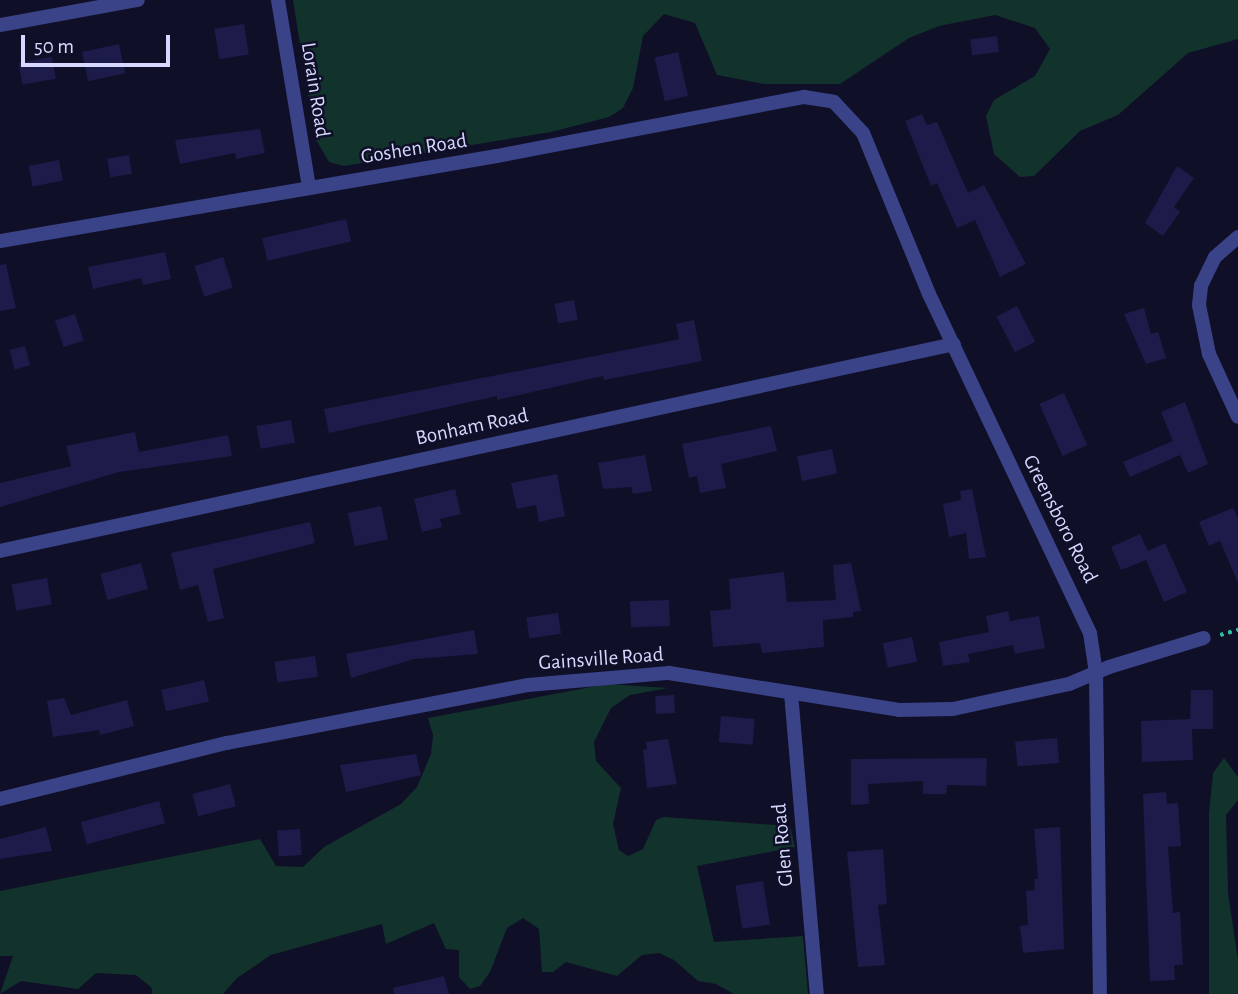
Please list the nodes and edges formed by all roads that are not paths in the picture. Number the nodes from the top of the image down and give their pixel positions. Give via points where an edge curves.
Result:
1 (138, 0) edge
2 (278, 0) edge
3 (0, 25) edge
4 (834, 102) joint
5 (309, 187) junction
6 (1238, 237) edge
7 (0, 241) edge
8 (954, 344) junction
9 (1238, 417) edge
10 (0, 551) edge
11 (1204, 638) dead end
12 (1096, 673) junction
13 (791, 693) junction
14 (0, 799) edge
15 (817, 994) edge
16 (1100, 994) edge

1 - 3 street
2 - 5 street, Lorain Road
4 - 5 street, Goshen Road via 804,97
4 - 8 street, Greensboro Road via 863,133
5 - 7 street, Goshen Road
6 - 9 street via 1215,257 1201,286 1199,305 1209,354
8 - 10 street, Bonham Road
8 - 12 street, Greensboro Road via 1085,619
11 - 12 street, Gainsville Road
12 - 13 street, Gainsville Road via 1054,688 953,709 899,710
12 - 16 street, Greensboro Road
13 - 14 street, Gainsville Road via 669,673 528,685 227,743
13 - 15 street, Glen Road

